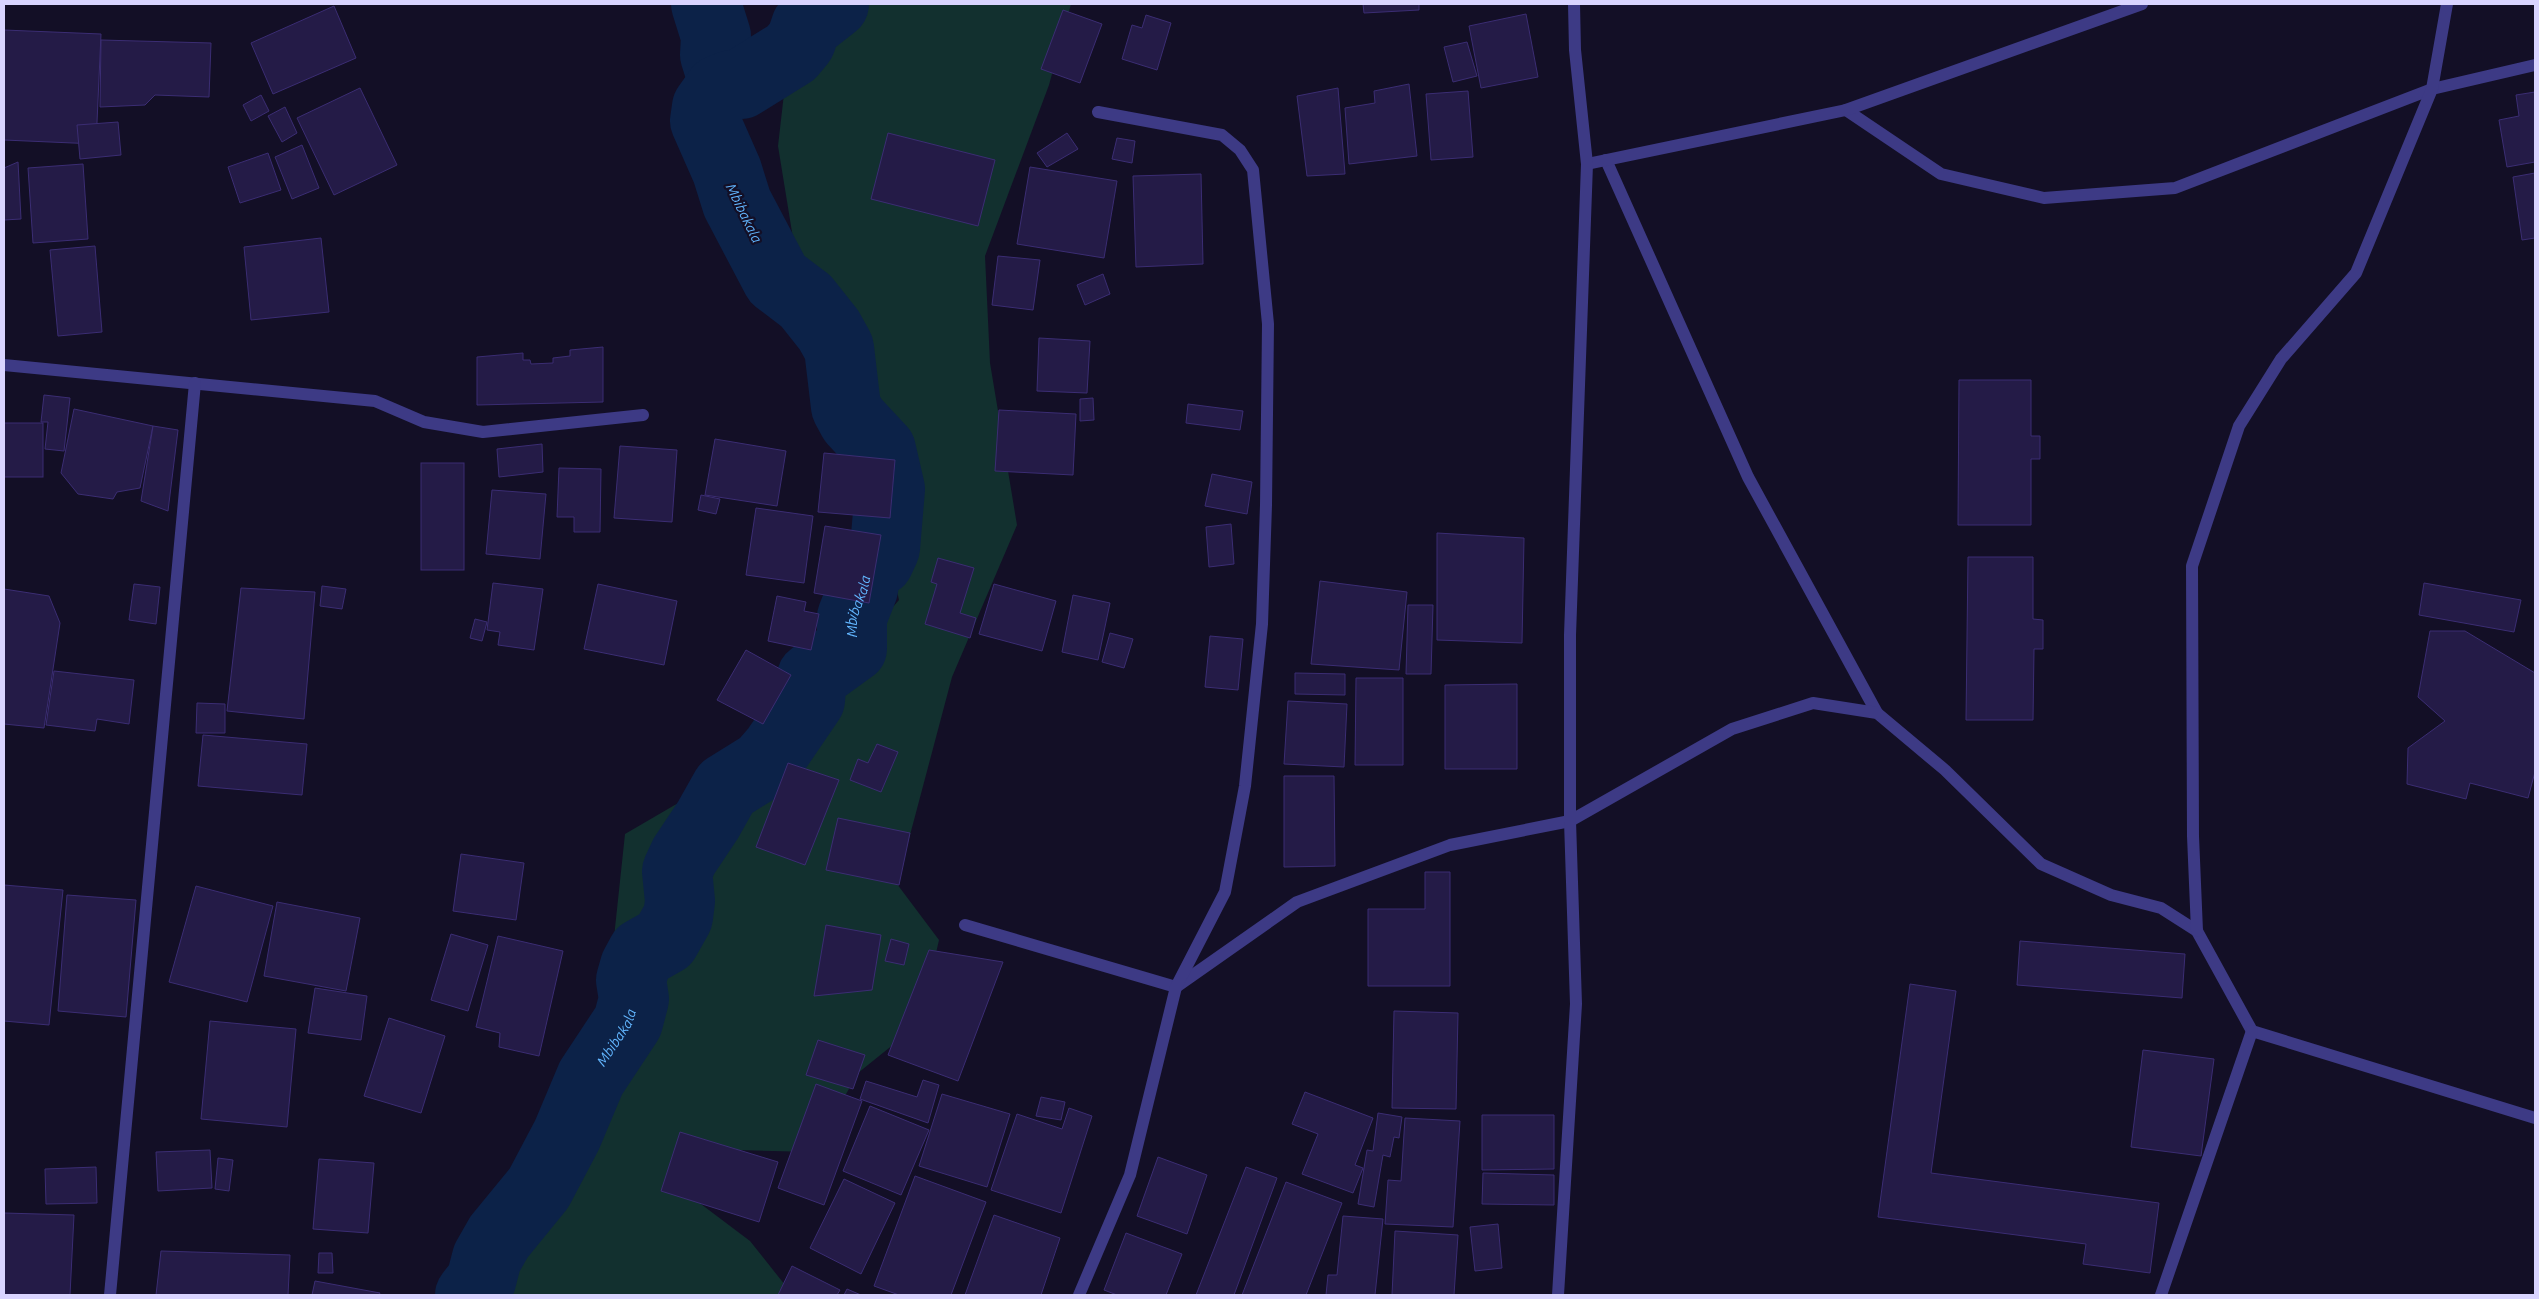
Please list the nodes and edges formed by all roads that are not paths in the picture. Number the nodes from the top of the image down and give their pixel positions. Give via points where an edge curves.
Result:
1 (1574, 4) edge
2 (2142, 4) edge
3 (2447, 4) edge
4 (2535, 65) edge
5 (2432, 89) junction
6 (1846, 110) junction
7 (1098, 112) dead end
8 (1606, 160) junction
9 (1587, 164) junction
10 (4, 365) edge
11 (195, 382) junction
12 (643, 415) dead end
13 (1877, 713) junction
14 (1570, 821) junction
15 (965, 925) dead end
16 (2197, 931) junction
17 (1176, 986) junction
18 (2252, 1031) junction
19 (2535, 1118) edge
20 (110, 1295) edge
21 (1079, 1295) edge
22 (1558, 1295) edge
23 (2161, 1295) edge

1 - 9 street via 1575,50
2 - 6 street
3 - 5 street
4 - 5 street
5 - 6 street via 2175,188 2044,198 1941,174
5 - 16 street via 2356,273 2281,359 2239,426 2192,566 2193,836
6 - 8 street
7 - 17 street via 1222,135 1240,150 1253,170 1268,324 1262,614 1245,786 1225,892
8 - 9 street
8 - 13 street via 1748,478
9 - 14 street via 1570,635
10 - 11 street
11 - 12 street via 375,401 424,422 483,432
11 - 20 street
13 - 14 street via 1813,703 1732,729
13 - 16 street via 1945,770 2040,864 2111,895 2161,908
14 - 17 street via 1450,845 1297,902
14 - 22 street via 1576,1004
15 - 17 street
16 - 18 street
17 - 21 street via 1130,1175
18 - 19 street
18 - 23 street

